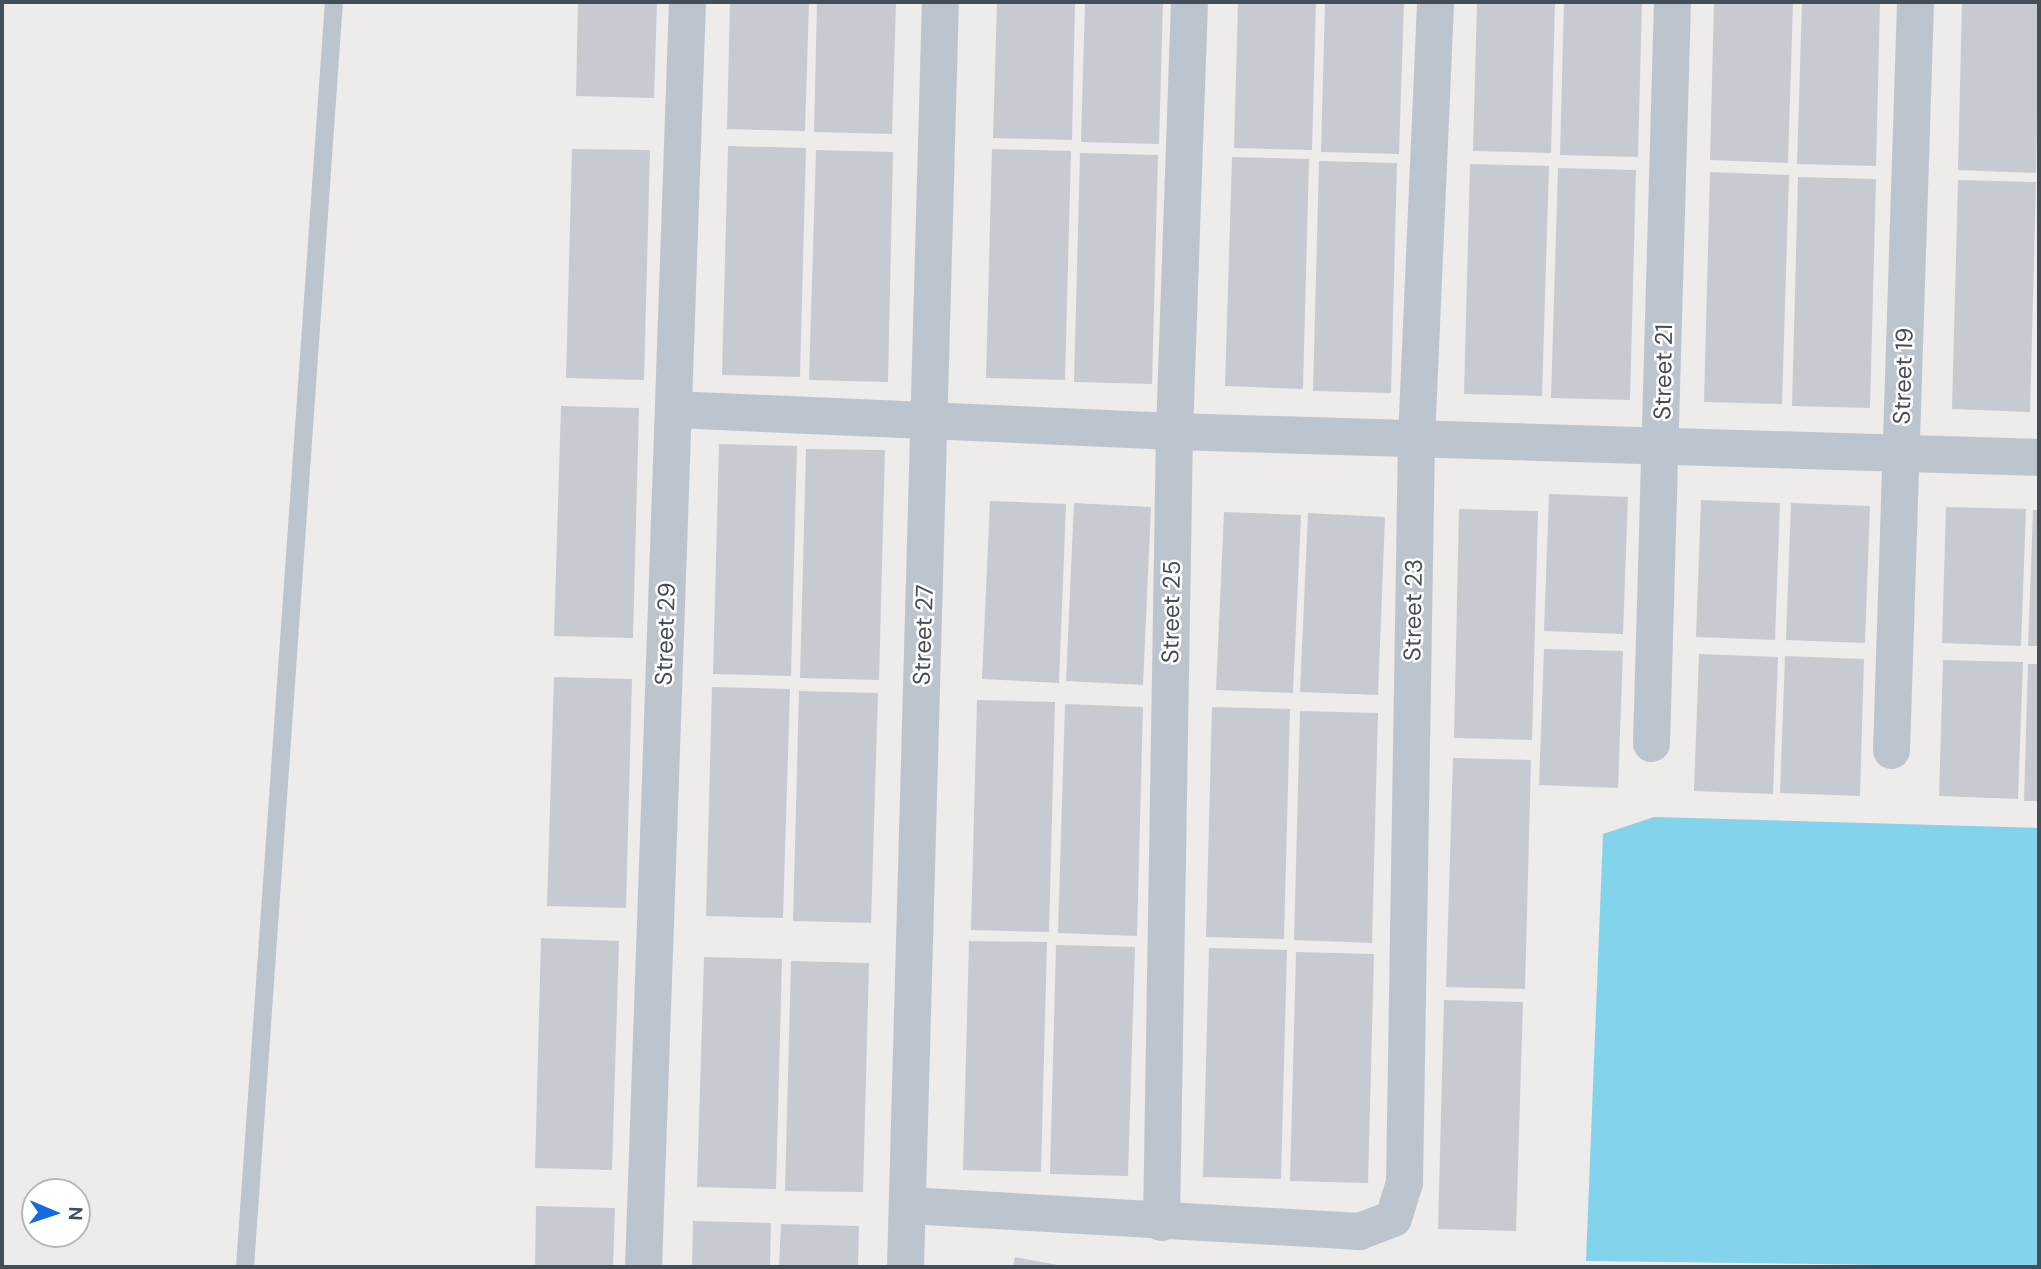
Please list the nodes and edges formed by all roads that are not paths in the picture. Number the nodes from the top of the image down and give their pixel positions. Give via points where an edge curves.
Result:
1 (334, 2) edge
2 (687, 2) edge
3 (940, 2) edge
4 (1189, 2) edge
5 (1435, 2) edge
6 (1672, 2) edge
7 (1915, 2) edge
8 (673, 409) junction
9 (928, 420) junction
10 (1174, 431) junction
11 (1416, 439) junction
12 (1662, 446) junction
13 (1901, 453) junction
14 (2039, 457) edge
15 (1651, 743) dead end
16 (1891, 750) dead end
17 (908, 1205) junction
18 (1161, 1222) junction
19 (245, 1267) edge
20 (643, 1267) edge
21 (905, 1267) edge

1 - 19 lane
2 - 8 street, Street 29
3 - 9 street, Street 27
4 - 10 street, Street 25
5 - 11 street, Street 23
6 - 12 street, Street 21
7 - 13 street, Street 19
8 - 9 street
8 - 20 street, Street 29
9 - 10 street
9 - 17 street, Street 27
10 - 11 street
10 - 18 street, Street 25
11 - 12 street
11 - 18 street, Street 23 via 1404,1184 1393,1218 1359,1231
12 - 13 street
12 - 15 street, Street 21
13 - 14 street
13 - 16 street, Street 19
17 - 18 street
17 - 21 street, Street 27

